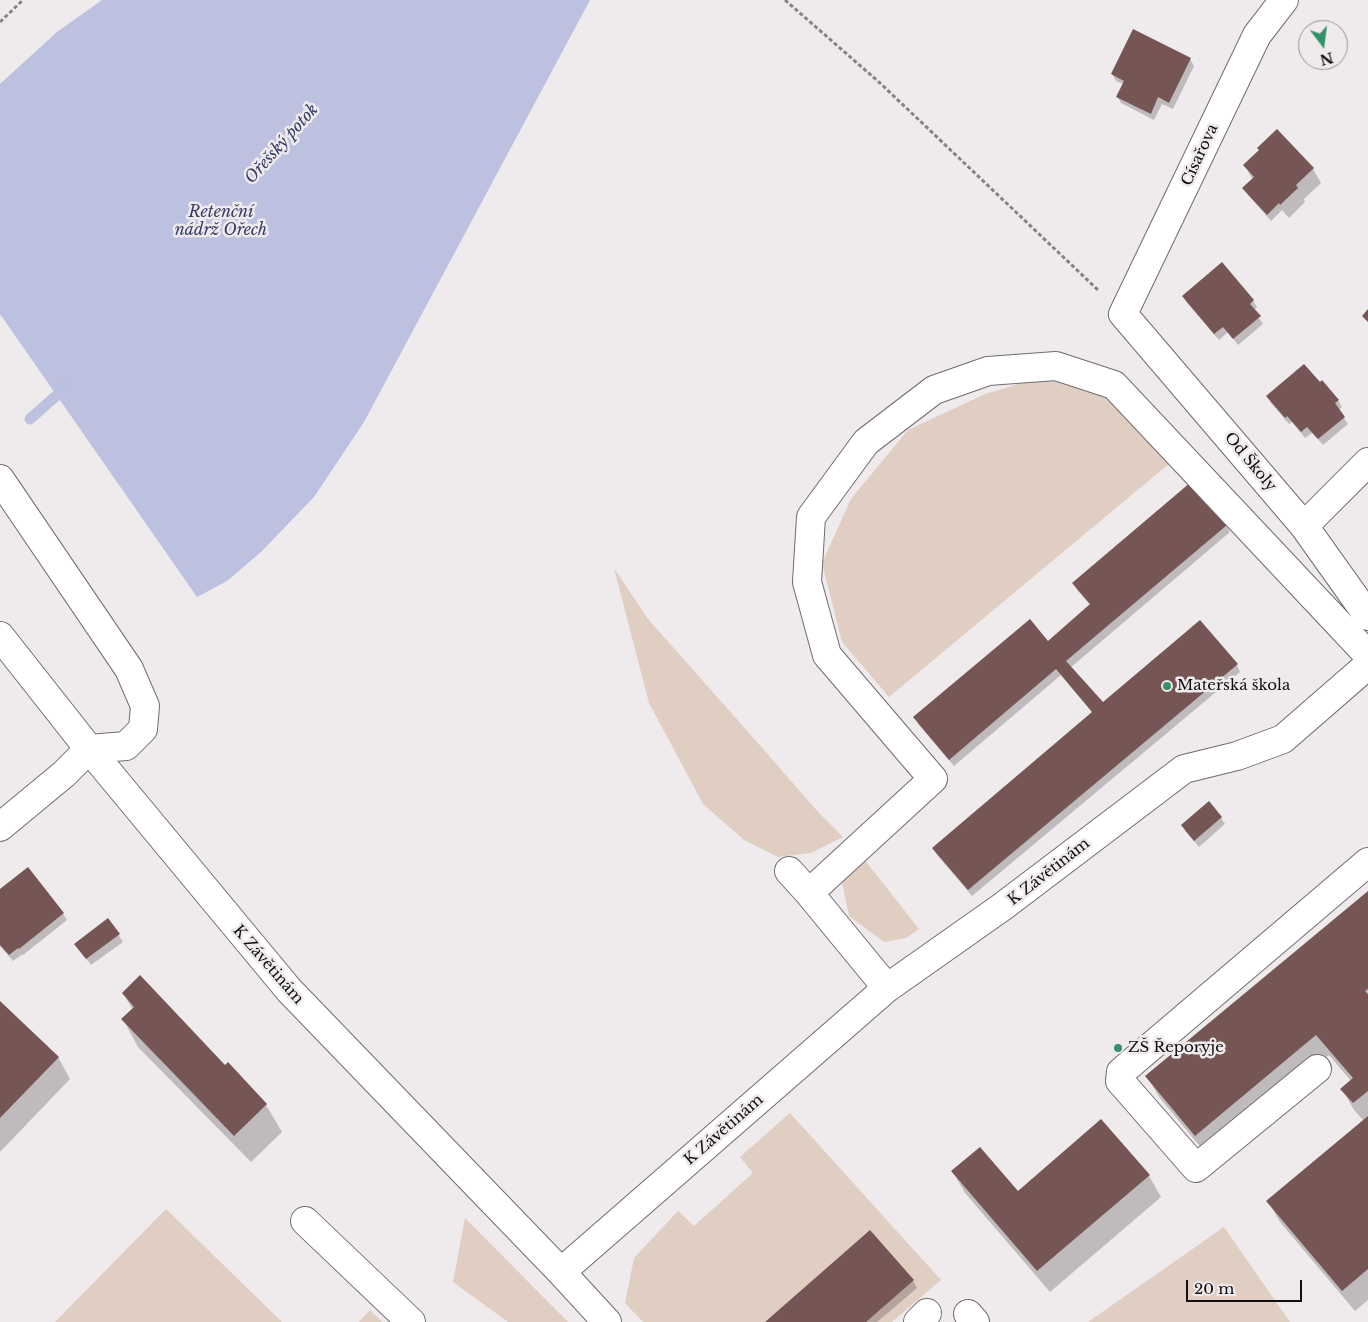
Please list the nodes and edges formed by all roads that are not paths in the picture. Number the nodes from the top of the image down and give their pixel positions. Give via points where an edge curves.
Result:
1 (1284, 0) edge
2 (1123, 314) joint
3 (1368, 462) edge
4 (0, 478) edge
5 (1304, 526) junction
6 (1368, 616) edge
7 (0, 636) edge
8 (1368, 655) edge
9 (1368, 665) edge
10 (89, 749) junction
11 (0, 827) edge
12 (1368, 862) edge
13 (789, 871) dead end
14 (809, 893) junction
15 (887, 988) junction
16 (1317, 1069) dead end
17 (306, 1221) dead end
18 (561, 1272) junction
19 (411, 1322) edge
20 (607, 1322) edge

1 - 2 street, Císařova via 1256,35
2 - 5 street, Od Školy
3 - 5 street
4 - 10 street via 129,669 145,706 143,729 126,746
5 - 6 street, Od Školy
7 - 10 street, K Závětinám
8 - 14 street via 1114,385 1056,366 988,371 934,390 866,442 810,517 807,582 827,656 933,779
9 - 15 street, K Závětinám via 1283,739 1184,770 1002,907
10 - 11 street
10 - 18 street, K Závětinám via 289,990
12 - 16 street via 1122,1072 1120,1081 1196,1168
13 - 14 street
14 - 15 street
15 - 18 street, K Závětinám
17 - 19 street
18 - 20 street, K Závětinám

